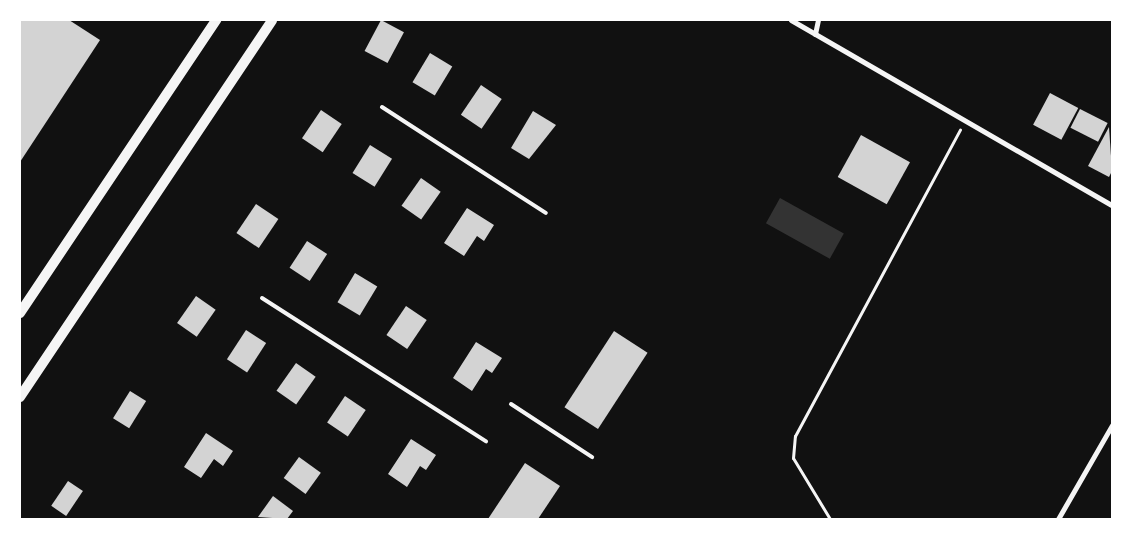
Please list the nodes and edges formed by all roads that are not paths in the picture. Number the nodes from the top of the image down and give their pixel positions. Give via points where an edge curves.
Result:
1 (216, 20) edge
2 (272, 20) edge
3 (790, 20) edge
4 (818, 20) edge
5 (814, 34) junction
6 (382, 106) dead end
7 (1112, 205) edge
8 (546, 213) dead end
9 (262, 298) dead end
10 (20, 314) edge
11 (20, 396) edge
12 (511, 404) dead end
13 (1112, 424) edge
14 (486, 441) dead end
15 (592, 457) dead end
16 (1058, 519) edge

1 - 10 main road
2 - 11 main road
3 - 5 street
4 - 5 street
5 - 7 street
6 - 8 lane
9 - 14 lane
12 - 15 lane
13 - 16 street

